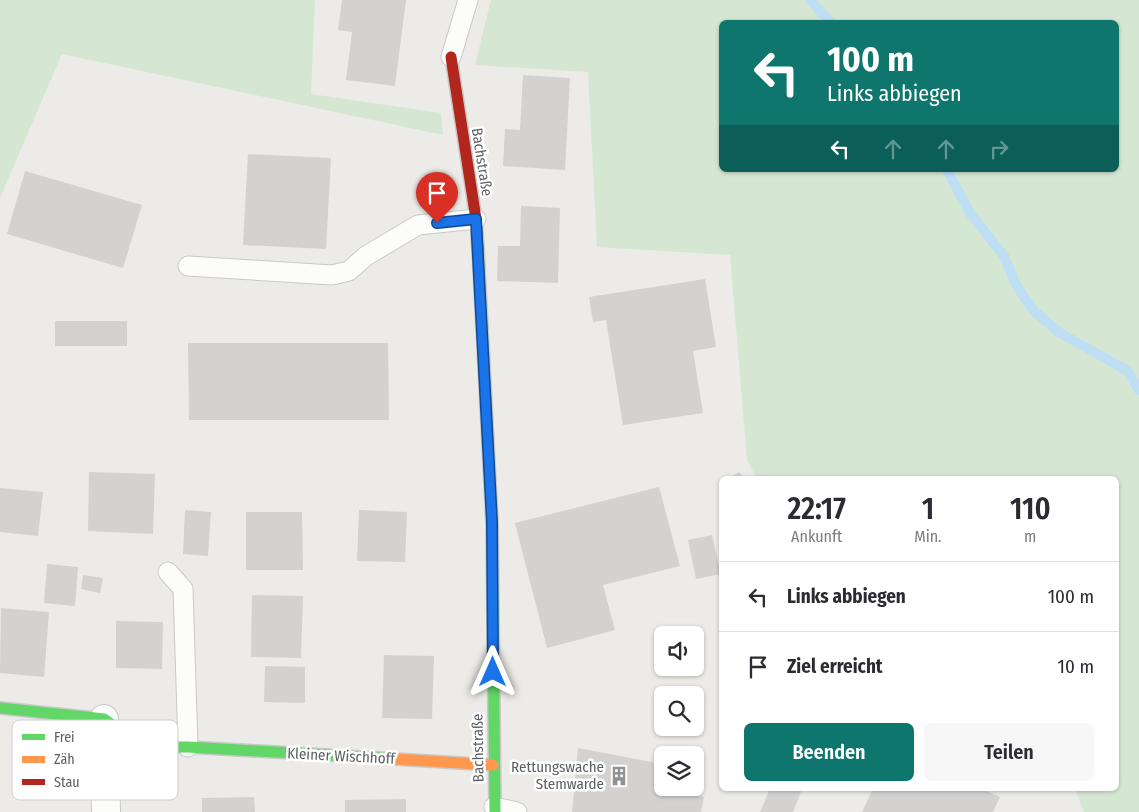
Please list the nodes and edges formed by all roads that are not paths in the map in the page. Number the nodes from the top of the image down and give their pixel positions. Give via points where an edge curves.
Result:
1 (468, 0) edge
2 (451, 56) joint
3 (476, 219) junction
4 (188, 266) dead end
5 (168, 572) dead end
6 (0, 708) edge
7 (104, 719) edge
8 (178, 747) edge
9 (188, 747) junction
10 (493, 765) junction
11 (494, 810) edge
12 (517, 812) edge

1 - 2 lane
2 - 3 street, Bachstraße
3 - 4 lane via 418,225 366,256 349,271 332,275
3 - 10 street, Bachstraße via 492,522
5 - 9 lane via 183,589
6 - 7 street, Kleiner Wischhoff
8 - 9 street, Kleiner Wischhoff
9 - 10 street, Kleiner Wischhoff
10 - 11 street, Bachstraße
11 - 12 lane

